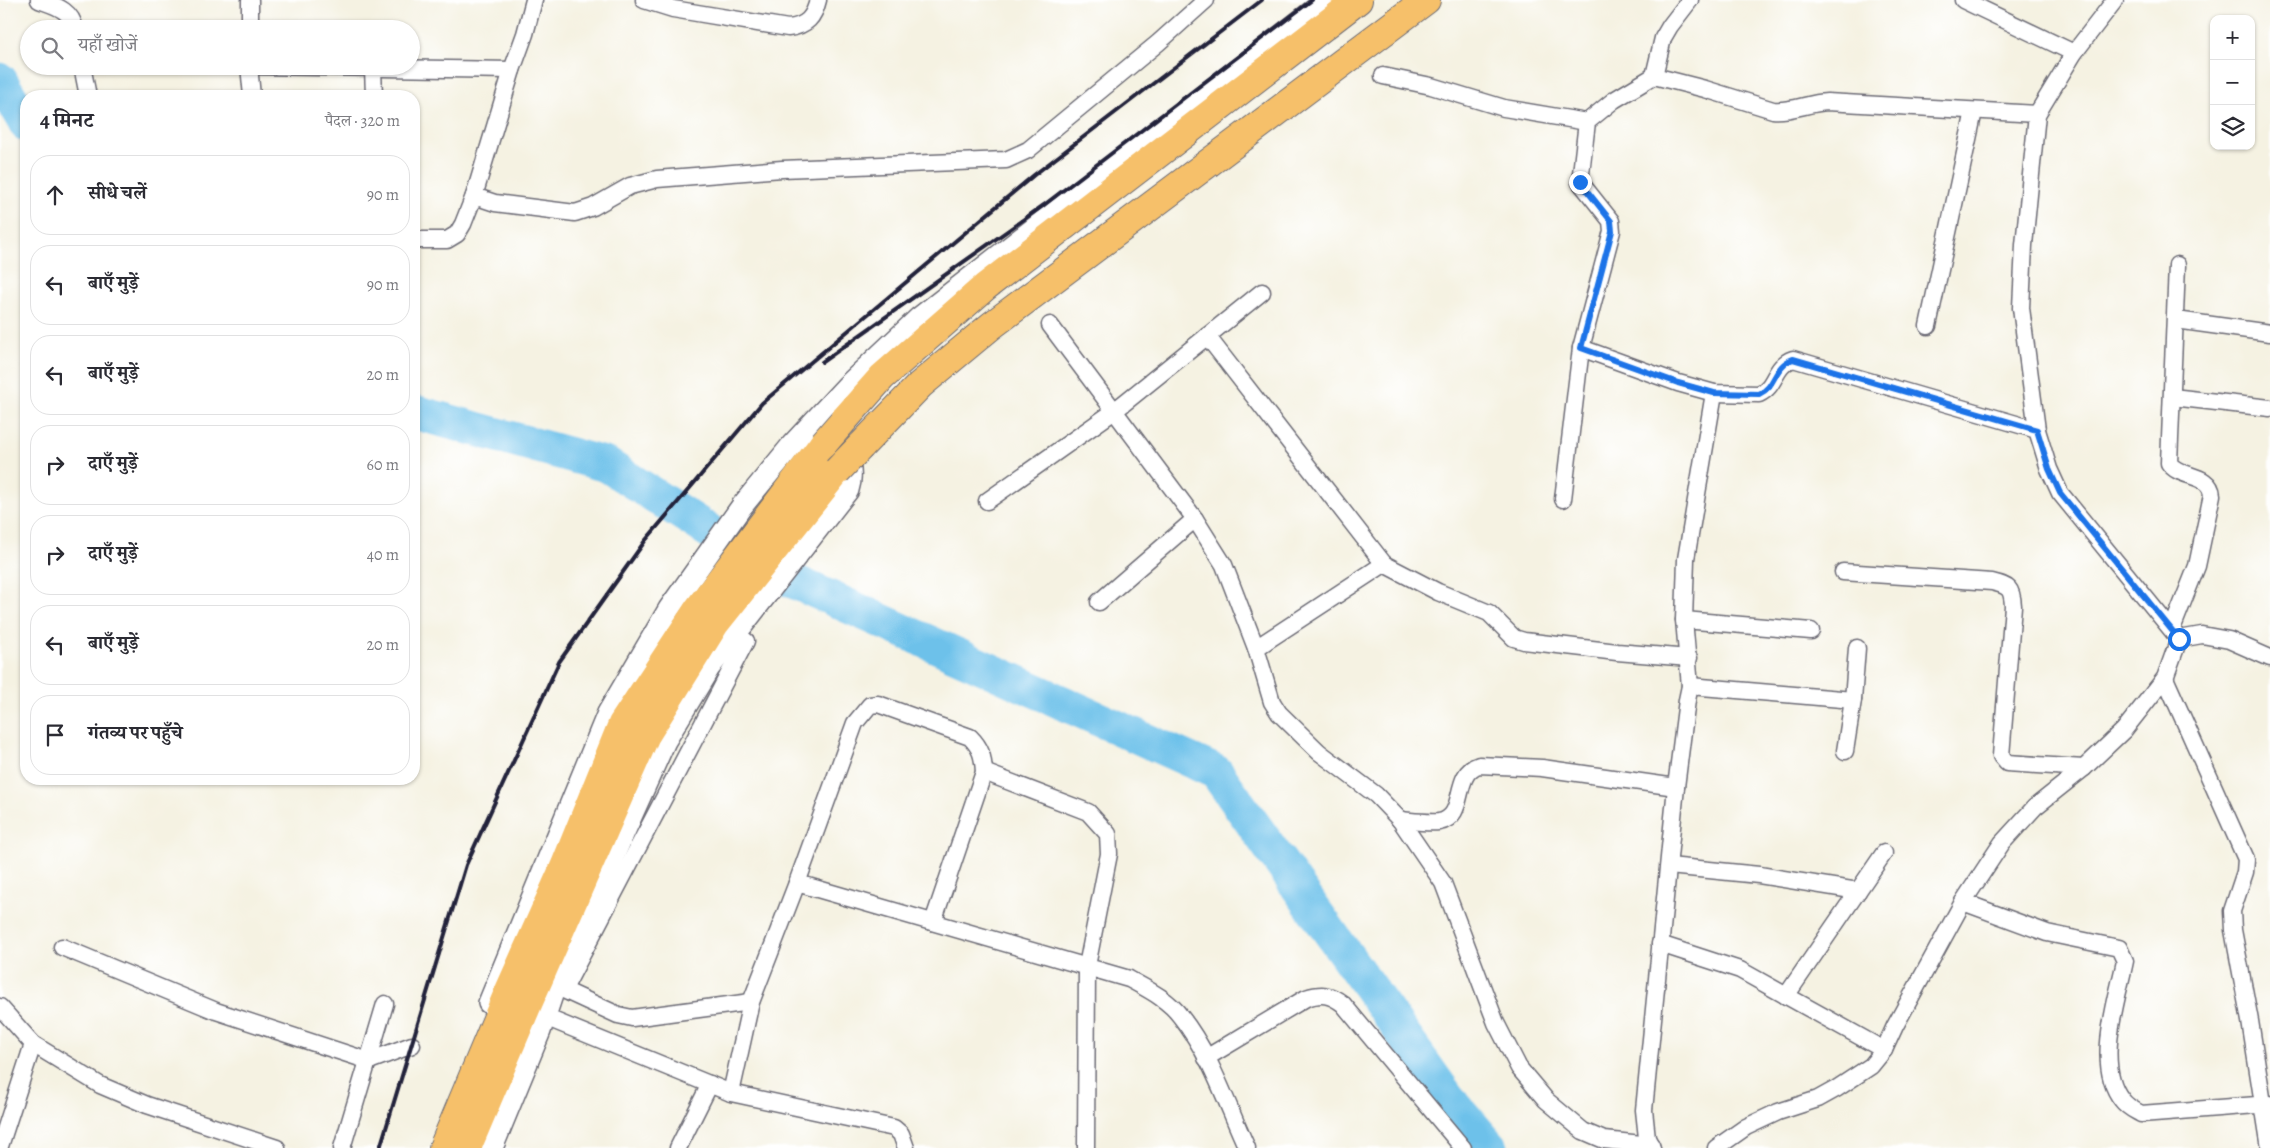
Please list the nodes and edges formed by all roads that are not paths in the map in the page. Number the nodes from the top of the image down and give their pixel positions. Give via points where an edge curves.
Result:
1 (38, 0) edge
2 (250, 0) edge
3 (534, 0) edge
4 (644, 0) edge
5 (818, 0) edge
6 (1206, 0) edge
7 (1327, 0) edge
8 (1358, 0) edge
9 (1426, 0) edge
10 (1690, 0) edge
11 (1963, 0) edge
12 (2115, 0) edge
13 (72, 20) edge
14 (250, 20) edge
15 (2074, 53) junction
16 (420, 69) edge
17 (512, 70) junction
18 (84, 75) edge
19 (250, 75) edge
20 (373, 75) edge
21 (1383, 76) dead end
22 (1654, 76) junction
23 (87, 90) edge
24 (251, 90) edge
25 (374, 90) edge
26 (1974, 111) junction
27 (2037, 114) junction
28 (1587, 122) junction
29 (474, 196) junction
30 (420, 240) edge
31 (2177, 265) dead end
32 (1262, 292) dead end
33 (2176, 320) junction
34 (1050, 325) dead end
35 (1928, 326) dead end
36 (2270, 334) edge
37 (1207, 336) junction
38 (1581, 348) junction
39 (1714, 393) junction
40 (2172, 397) junction
41 (2270, 408) edge
42 (1113, 412) junction
43 (830, 419) junction
44 (2037, 430) junction
45 (1563, 499) dead end
46 (987, 502) dead end
47 (1196, 519) junction
48 (793, 525) junction
49 (1384, 564) junction
50 (1843, 572) dead end
51 (1099, 602) dead end
52 (1684, 620) junction
53 (724, 627) junction
54 (1811, 631) dead end
55 (2176, 634) junction
56 (1256, 648) junction
57 (1857, 648) dead end
58 (1689, 658) junction
59 (2270, 658) edge
60 (2165, 678) junction
61 (1690, 686) junction
62 (1853, 700) junction
63 (1845, 751) dead end
64 (2084, 768) junction
65 (984, 772) junction
66 (1676, 787) junction
67 (1400, 820) junction
68 (1884, 853) dead end
69 (1669, 866) junction
70 (797, 883) junction
71 (1858, 891) junction
72 (1963, 902) junction
73 (933, 922) junction
74 (1660, 944) junction
75 (62, 947) dead end
76 (1087, 966) junction
77 (560, 988) junction
78 (1786, 996) junction
79 (751, 1002) junction
80 (385, 1004) dead end
81 (0, 1007) edge
82 (544, 1017) junction
83 (33, 1044) junction
84 (412, 1045) dead end
85 (1884, 1050) junction
86 (1206, 1058) junction
87 (369, 1061) junction
88 (710, 1084) junction
89 (731, 1093) junction
90 (2267, 1105) edge
91 (0, 1146) edge
92 (1651, 1147) edge
93 (277, 1148) edge
94 (342, 1148) edge
95 (432, 1148) edge
96 (443, 1148) edge
97 (467, 1148) edge
98 (492, 1148) edge
99 (678, 1148) edge
100 (906, 1148) edge
101 (1086, 1148) edge
102 (1247, 1148) edge
103 (1463, 1148) edge
104 (1716, 1148) edge
105 (2270, 1148) edge

1 - 13 street via 65,10
2 - 14 street
3 - 17 street
4 - 5 street via 673,9 788,28 797,27 811,18
6 - 29 street via 1028,150 1006,160 782,169 656,180 630,186 593,207 575,213 495,203
7 - 43 street via 919,318 847,386
8 - 43 highway via 986,286
9 - 48 highway, bridge via 991,326 920,385 837,471
10 - 22 street via 1663,38
11 - 15 street
12 - 15 street
15 - 27 street
16 - 17 street
17 - 29 street
18 - 23 street
19 - 24 street
20 - 25 street
21 - 28 street via 1431,86 1504,108
22 - 26 street via 1782,111 1826,102
22 - 28 street via 1614,100
26 - 27 street
26 - 35 street
27 - 44 street via 2021,308
28 - 38 street via 1580,182 1611,221 1612,231
29 - 30 street via 457,234 447,240
31 - 33 street
32 - 37 street
33 - 36 street
33 - 40 street
34 - 42 street
37 - 42 street
37 - 49 street
38 - 39 street
38 - 45 street
39 - 44 street via 1759,394 1766,391 1779,367 1793,359
39 - 52 street via 1686,559
40 - 41 street
40 - 55 street via 2169,463 2175,470 2203,480 2212,495 2198,566
42 - 46 street
42 - 47 street
43 - 48 highway, bridge
43 - 48 street via 852,476 848,490
43 - 95 street via 742,506 669,609 608,713
44 - 55 street via 2060,493
47 - 51 street
47 - 56 street via 1224,565
48 - 53 highway
49 - 56 street
49 - 58 street via 1438,592 1489,613 1514,638
50 - 64 street via 1992,582 2006,586 2012,594 2013,606 2000,756 2008,763
52 - 54 street
52 - 58 street
53 - 77 street via 709,668 665,741
53 - 96 highway via 622,724
53 - 97 highway via 646,735
55 - 59 street via 2229,640
55 - 60 street
56 - 67 street via 1272,702 1279,713 1318,752 1363,785
57 - 62 street
58 - 61 street
60 - 64 street via 2124,730
60 - 90 street via 2246,859 2232,911 2232,930
61 - 62 street
61 - 66 street
62 - 63 street
64 - 72 street via 2036,807 2002,843
65 - 70 street via 982,753 970,737 878,704 870,705 855,723
65 - 73 street
65 - 76 street via 1088,812 1108,834 1110,854
66 - 67 street via 1542,768 1479,766 1466,774 1455,812 1446,820
66 - 69 street
67 - 92 street via 1443,883 1496,1023 1519,1068 1546,1100 1584,1131 1612,1142
68 - 71 street
69 - 71 street via 1758,875
69 - 74 street
70 - 73 street
70 - 79 street
71 - 78 street
72 - 85 street via 1903,1009
72 - 90 street via 2047,933 2119,948 2125,961 2108,1062 2115,1089 2129,1107 2141,1114
73 - 76 street
74 - 78 street via 1740,970
74 - 92 street via 1644,1110
75 - 87 street via 216,1011
76 - 86 street via 1129,979 1160,997 1181,1016
76 - 101 street
77 - 79 street via 618,1015 632,1018
77 - 82 street
78 - 85 street
79 - 89 street
80 - 87 street
81 - 83 street
82 - 88 street
82 - 98 street
83 - 91 street
83 - 93 street via 100,1085 146,1105
84 - 87 street
85 - 104 street via 1871,1066 1836,1090 1778,1112
86 - 102 street
86 - 103 street via 1306,998 1331,995 1344,1004
87 - 94 street
88 - 89 street
88 - 99 street
89 - 100 street via 894,1128 901,1134
90 - 105 street

